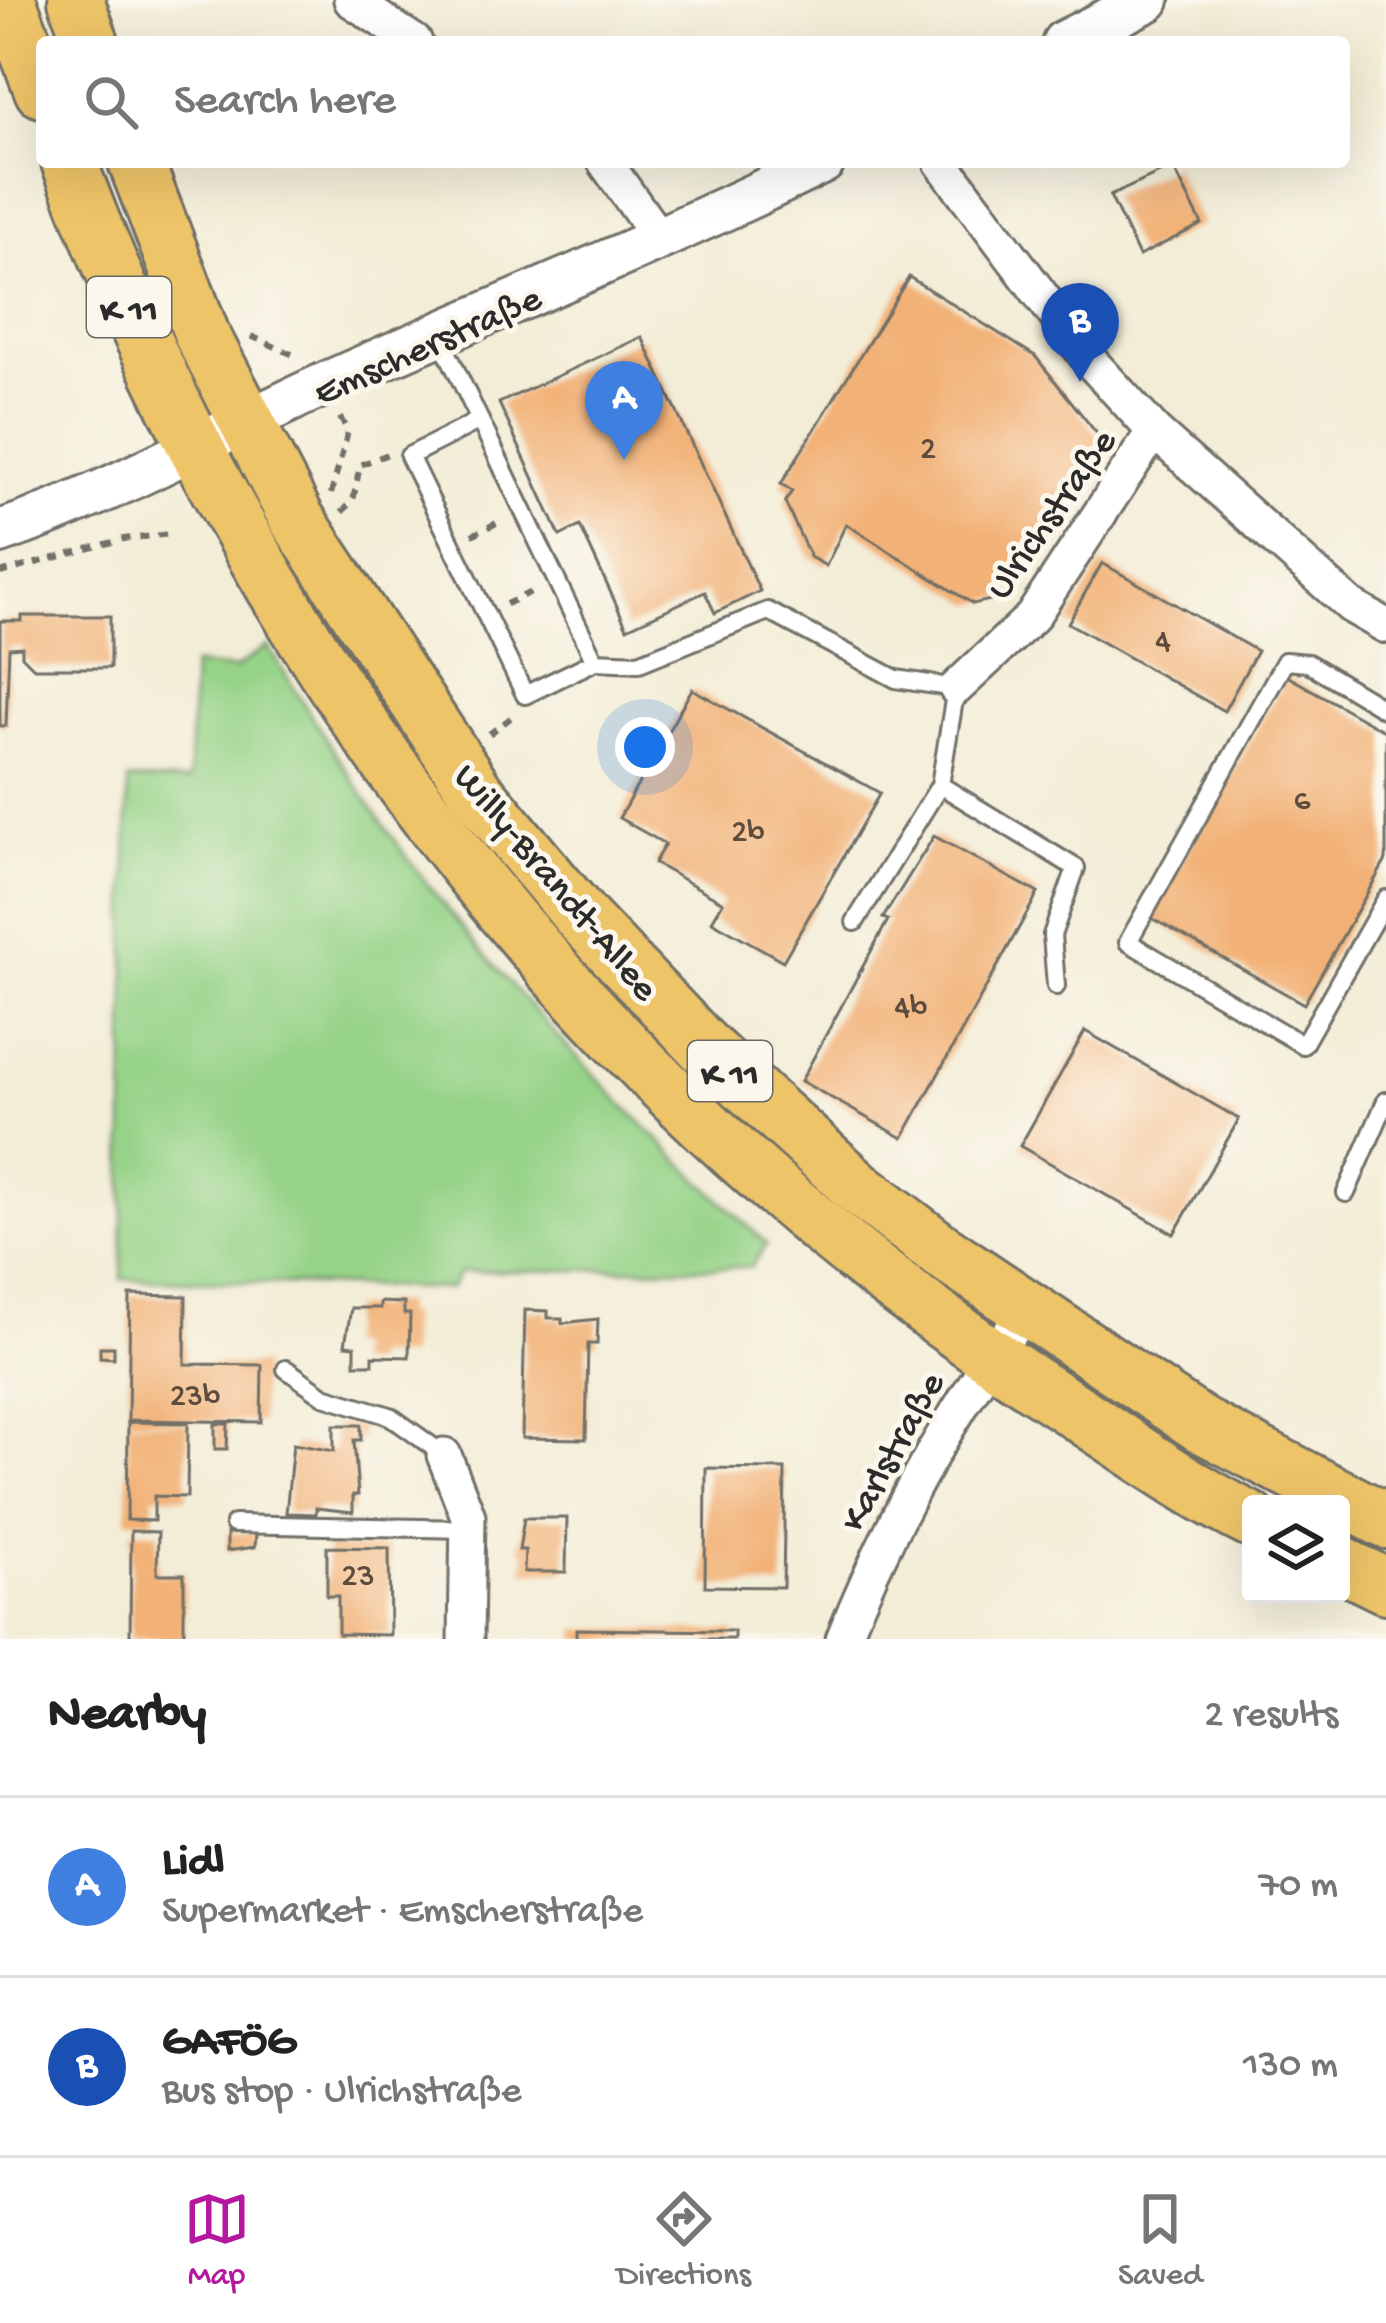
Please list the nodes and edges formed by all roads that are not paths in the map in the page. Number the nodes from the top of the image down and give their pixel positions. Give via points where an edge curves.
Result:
1 (8, 0) edge
2 (76, 0) edge
3 (352, 0) edge
4 (1148, 0) edge
5 (89, 36) edge
6 (406, 36) edge
7 (1076, 36) edge
8 (36, 74) edge
9 (72, 168) edge
10 (138, 168) edge
11 (609, 168) edge
12 (810, 168) edge
13 (945, 168) edge
14 (660, 240) junction
15 (440, 337) junction
16 (480, 420) junction
17 (245, 425) junction
18 (1154, 431) junction
19 (194, 450) junction
20 (0, 532) edge
21 (1386, 626) edge
22 (595, 661) junction
23 (956, 688) junction
24 (1386, 710) edge
25 (940, 784) junction
26 (1386, 898) edge
27 (855, 922) dead end
28 (1056, 986) dead end
29 (1386, 1101) edge
30 (1346, 1193) dead end
31 (1025, 1311) junction
32 (992, 1358) junction
33 (286, 1369) dead end
34 (444, 1455) joint
35 (1242, 1514) edge
36 (1386, 1521) edge
37 (234, 1524) dead end
38 (468, 1529) junction
39 (1350, 1568) edge
40 (1386, 1586) edge
41 (466, 1639) edge
42 (843, 1639) edge

1 - 8 main road
2 - 5 main road
3 - 6 street
4 - 7 street
9 - 19 main road, Willy-Brandt-Allee / K 11
10 - 17 main road, Willy-Brandt-Allee / K 11
11 - 14 street
12 - 14 street, Emscherstraße
13 - 18 street, Ulrichstraße via 1090,362
14 - 15 street, Emscherstraße
15 - 16 lane
15 - 17 street, Emscherstraße
16 - 22 lane
16 - 22 lane via 410,456 525,695
17 - 19 street, Emscherstraße
17 - 31 main road, Willy-Brandt-Allee / K 11 via 297,519 475,790 582,918 706,1049 856,1186
18 - 21 street, Ulrichstraße via 1352,606
18 - 23 street, Ulrichstraße via 1032,617
19 - 20 street, Emscherstraße
19 - 32 main road, Willy-Brandt-Allee / K 11 via 370,742 504,918 616,1040 750,1167
22 - 23 lane via 639,663 768,611 896,680
23 - 25 lane
24 - 26 lane via 1308,663 1285,662 1128,942 1303,1045
25 - 27 lane
25 - 28 lane via 1076,868 1052,935
29 - 30 lane
31 - 32 street, Karlstraße
31 - 36 main road, Willy-Brandt-Allee / K 11 via 1200,1424
32 - 35 main road, Willy-Brandt-Allee / K 11
32 - 42 street, Karlstraße via 904,1501
33 - 34 lane via 324,1396 390,1416
34 - 38 street
37 - 38 lane
38 - 41 street
39 - 40 main road

